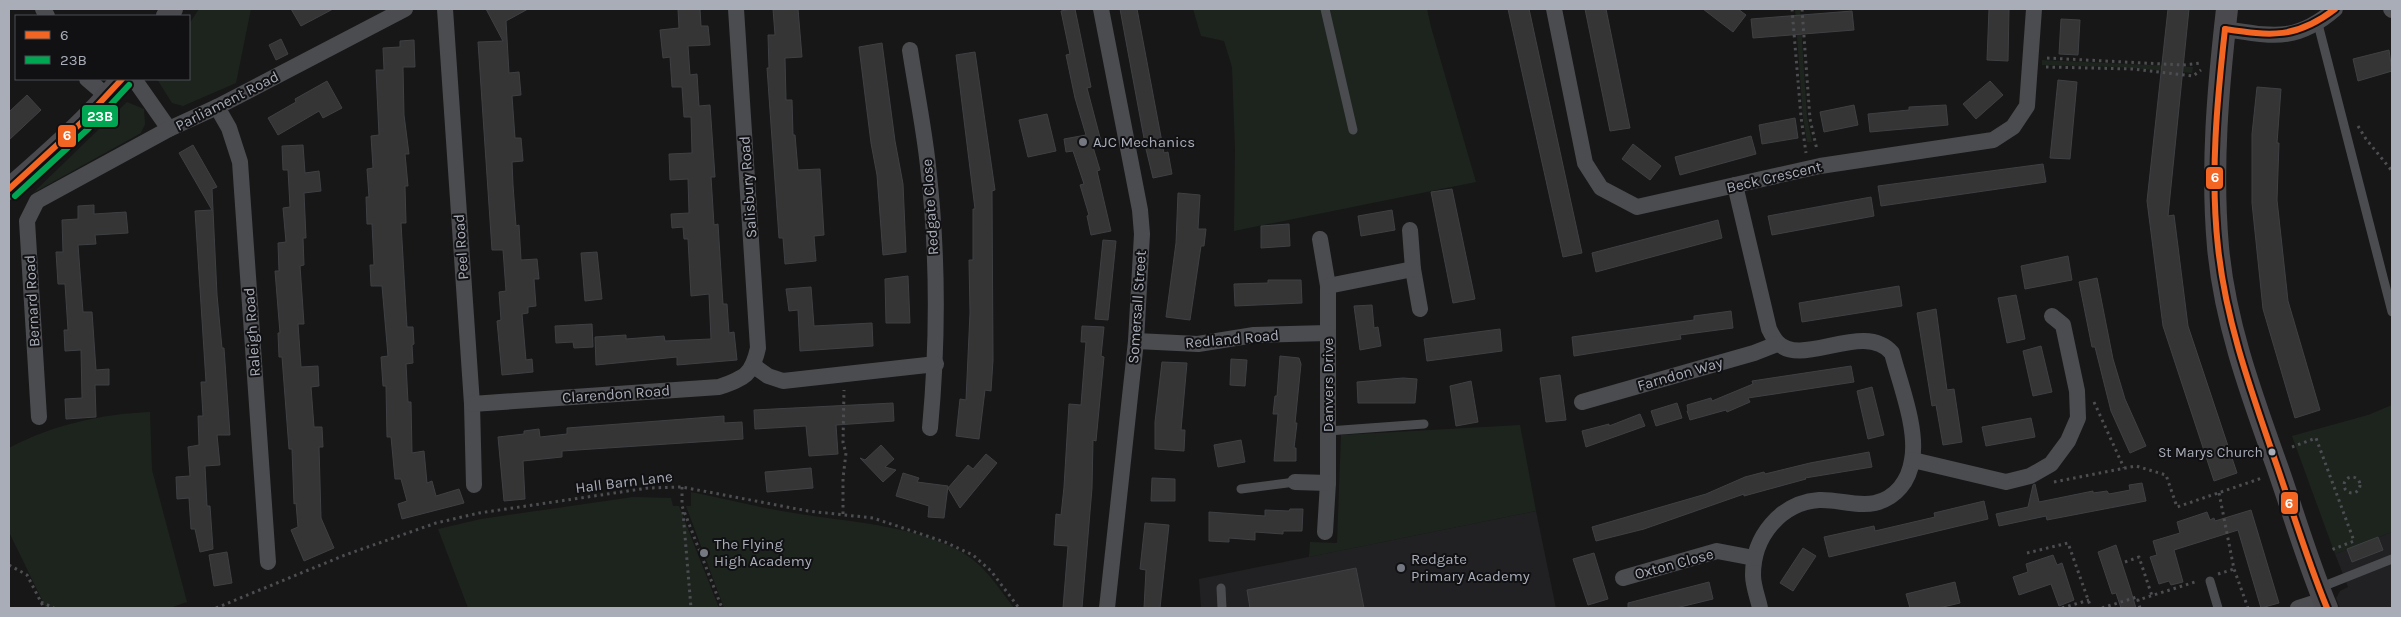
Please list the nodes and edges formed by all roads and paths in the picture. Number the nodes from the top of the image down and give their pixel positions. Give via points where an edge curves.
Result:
1 (405, 9) edge
2 (445, 9) edge
3 (736, 9) edge
4 (1101, 9) edge
5 (1325, 9) edge
6 (1554, 9) edge
7 (1792, 9) edge
8 (1802, 9) edge
9 (2034, 9) edge
10 (2335, 9) edge
11 (2226, 19) edge
12 (2318, 24) junction
13 (910, 50) dead end
14 (2031, 62) junction
15 (2200, 63) dead end
16 (2202, 69) dead end
17 (88, 80) edge
18 (121, 80) edge
19 (135, 80) edge
20 (108, 97) junction
21 (217, 107) junction
22 (2340, 109) junction
23 (169, 130) junction
24 (1353, 130) dead end
25 (1814, 167) junction
26 (2392, 171) edge
27 (1735, 185) junction
28 (9, 189) edge
29 (49, 193) joint
30 (1410, 230) dead end
31 (1320, 239) dead end
32 (1413, 269) junction
33 (1328, 286) junction
34 (1420, 308) dead end
35 (2392, 312) edge
36 (2052, 316) dead end
37 (1328, 334) junction
38 (1136, 341) junction
39 (1778, 344) junction
40 (936, 364) junction
41 (754, 366) junction
42 (844, 376) junction
43 (2090, 393) dead end
44 (1582, 402) dead end
45 (472, 404) junction
46 (39, 417) dead end
47 (1424, 424) dead end
48 (930, 428) dead end
49 (1328, 431) junction
50 (2292, 448) dead end
51 (1913, 460) junction
52 (2124, 468) junction
53 (2278, 472) junction
54 (1295, 482) joint
55 (1328, 483) junction
56 (2050, 483) dead end
57 (474, 485) dead end
58 (682, 486) junction
59 (2344, 487) junction
60 (1241, 489) dead end
61 (2335, 490) junction
62 (2219, 493) junction
63 (682, 506) junction
64 (842, 514) junction
65 (1325, 532) dead end
66 (2331, 550) dead end
67 (2027, 554) dead end
68 (1754, 558) junction
69 (2392, 559) edge
70 (268, 562) dead end
71 (2125, 562) dead end
72 (9, 565) edge
73 (2234, 569) junction
74 (1623, 578) dead end
75 (2213, 578) joint
76 (2199, 580) dead end
77 (1221, 588) dead end
78 (2152, 596) junction
79 (2323, 599) edge
80 (2089, 600) junction
81 (2138, 600) junction
82 (41, 602) junction
83 (2109, 607) edge
84 (44, 608) edge
85 (54, 608) edge
86 (216, 608) edge
87 (691, 608) edge
88 (722, 608) edge
89 (1019, 608) edge
90 (1108, 608) edge
91 (1222, 608) edge
92 (1760, 608) edge
93 (2062, 608) edge
94 (2091, 608) edge
95 (2102, 608) edge
96 (2140, 608) edge
97 (2218, 608) edge
98 (2248, 608) edge
99 (2298, 608) edge

1 - 21 street, Parliament Road
2 - 45 street, Peel Road
3 - 41 street, Salisbury Road via 758,348
4 - 38 street, Somersall Street via 1140,210 1142,234
5 - 24 lane
6 - 27 street, Beck Crescent via 1585,163 1601,188 1637,207
7 - 25 path via 1800,117
8 - 25 path
9 - 14 street, Beck Crescent
10 - 12 street
11 - 12 street via 2266,35 2295,34
11 - 53 street via 2218,86 2215,180 2218,248 2230,324
12 - 22 lane
13 - 40 street, Redgate Close via 928,167
14 - 15 path
14 - 16 path via 2193,76
14 - 25 street, Beck Crescent via 2027,106 2013,127 1993,140
17 - 20 street
18 - 20 street
19 - 23 street
20 - 28 street
21 - 23 street, Parliament Road
21 - 70 street, Raleigh Road via 229,128 240,162
22 - 26 path via 2348,107 2366,139
22 - 35 lane
23 - 29 street, Parliament Road
25 - 27 street, Beck Crescent
27 - 39 street via 1769,329
29 - 46 street, Bernard Road via 37,201 27,222
30 - 32 street
31 - 33 street, Danvers Drive
32 - 33 street
32 - 34 street
33 - 37 street, Danvers Drive
36 - 51 street via 2063,324 2077,391 2078,418 2068,441 2051,464 2030,476 2006,482
37 - 38 street, Redland Road via 1254,335 1198,344
37 - 49 street, Danvers Drive
38 - 90 street, Somersall Street
39 - 44 street, Farndon Way
39 - 51 street via 1795,351 1870,340 1885,345 1892,353 1913,436
40 - 42 street
40 - 48 street, Redgate Close
41 - 42 street via 783,381
41 - 45 street, Clarendon Road via 742,379 719,387
42 - 64 path via 843,443 846,453
43 - 52 path
45 - 57 street, Peel Road
47 - 49 lane
49 - 55 street, Danvers Drive
50 - 61 path via 2316,438
51 - 68 street via 1907,478 1896,493 1877,502 1817,500 1796,505 1776,518 1763,534
52 - 56 path
52 - 62 path via 2136,466 2166,475 2177,507
53 - 62 path
53 - 79 street
54 - 55 street
54 - 60 lane
55 - 65 street, Danvers Drive
58 - 63 path
58 - 64 path, Hall Barn Lane via 808,511
58 - 86 path, Hall Barn Lane via 488,511 436,522
59 - 59 path via 2352,494 2360,484 2356,478 2350,477 2344,482
59 - 61 path
61 - 66 path via 2354,541
62 - 73 path
63 - 87 path
63 - 88 path
64 - 89 path, Hall Barn Lane via 873,518 973,555 991,571
67 - 80 path via 2068,543
68 - 74 street, Oxton Close via 1717,551
68 - 92 street via 1753,577
69 - 79 lane
71 - 78 path via 2139,557
72 - 82 path via 27,575
73 - 75 path
73 - 98 path
75 - 97 lane
76 - 78 path
77 - 91 lane
78 - 81 path
79 - 99 street
80 - 93 path
80 - 94 path
81 - 83 path via 2136,597
81 - 96 path
82 - 84 path
82 - 85 path
83 - 95 path

